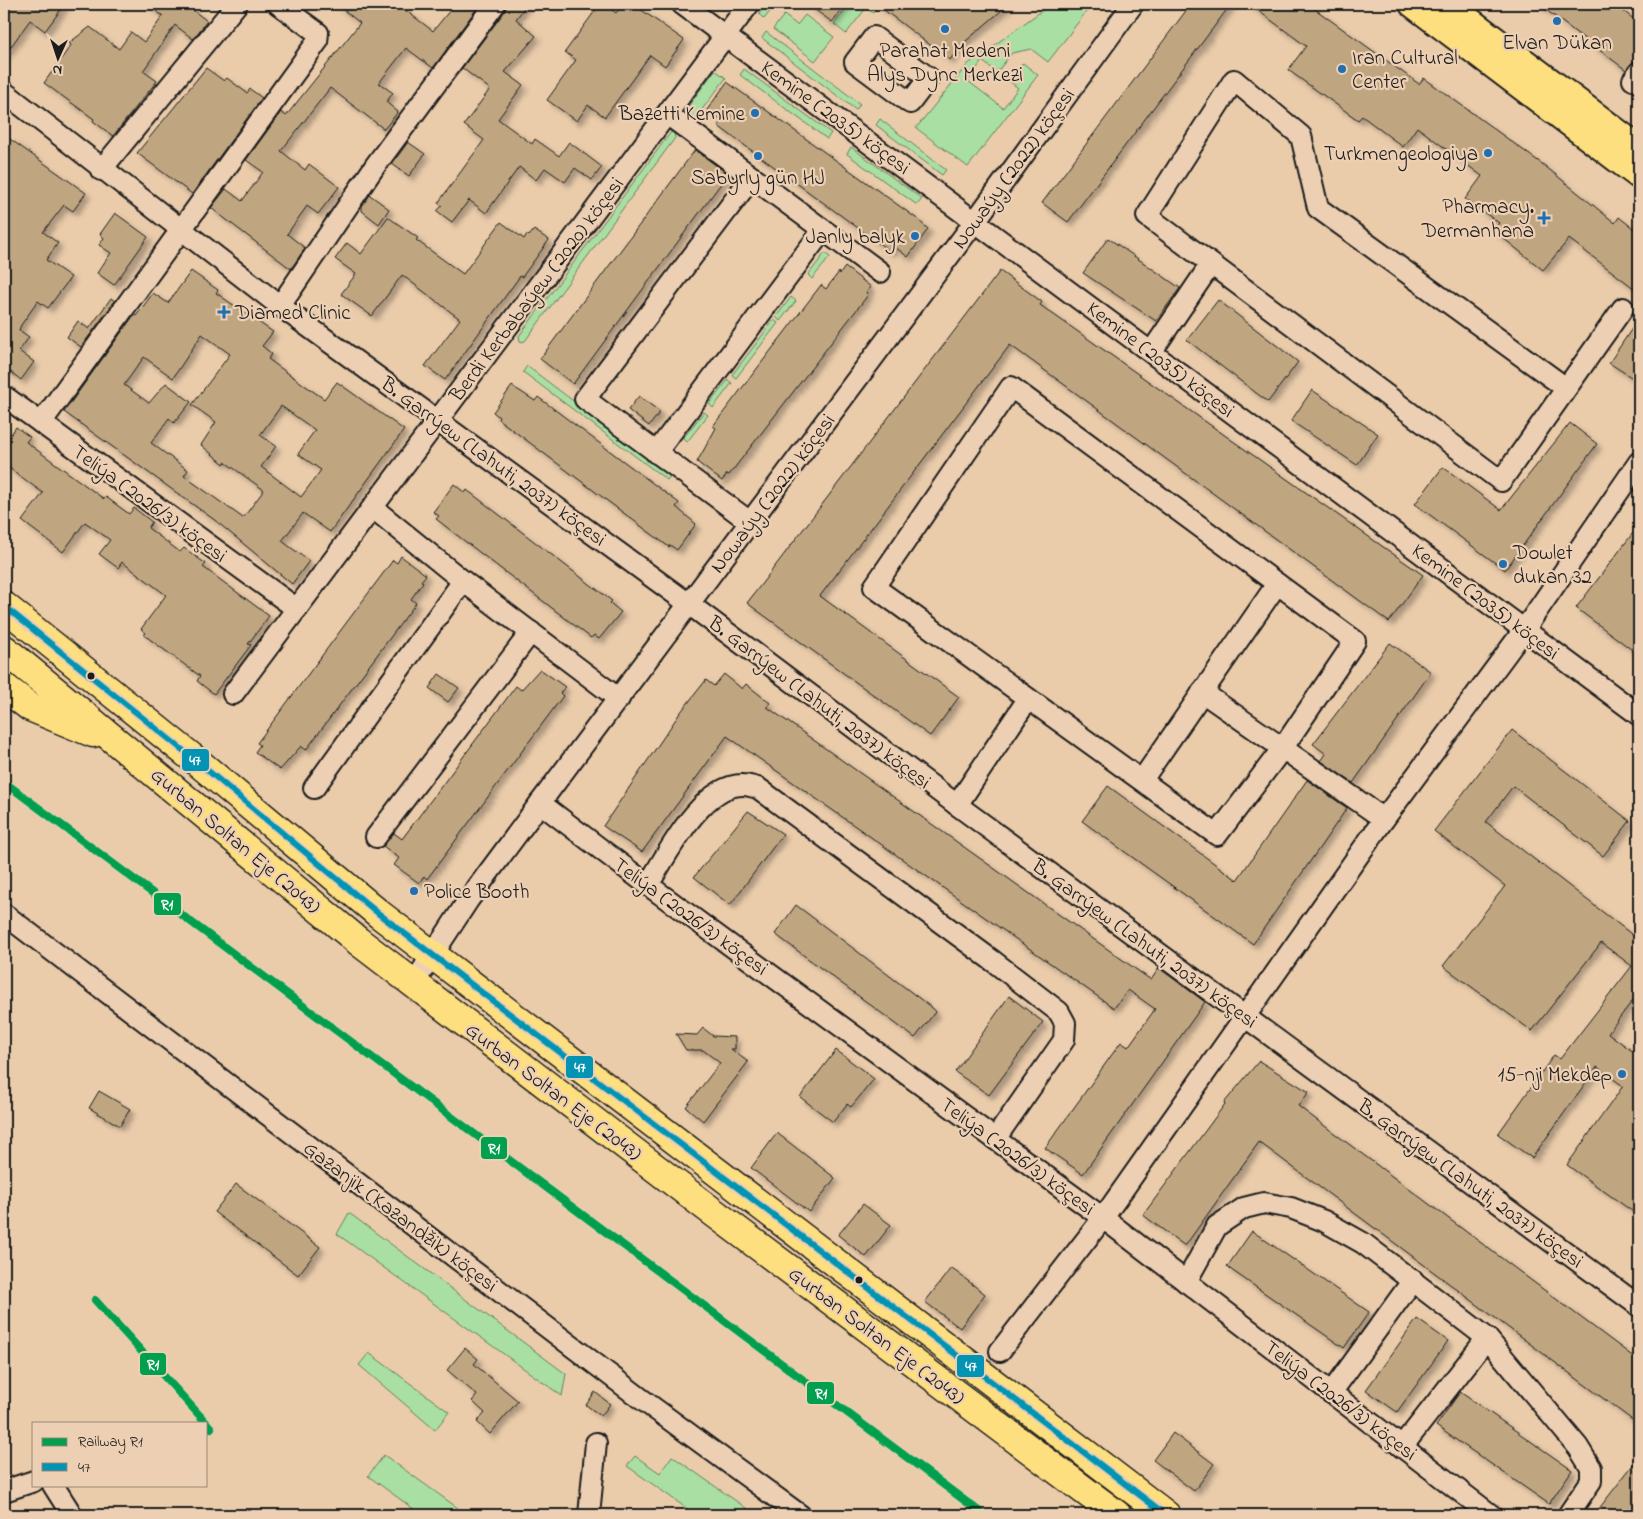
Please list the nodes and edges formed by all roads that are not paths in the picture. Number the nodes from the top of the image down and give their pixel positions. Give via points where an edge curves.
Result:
1 (237, 4) edge
2 (278, 4) edge
3 (495, 4) edge
4 (682, 4) edge
5 (749, 4) edge
6 (1133, 4) edge
7 (1412, 4) edge
8 (1448, 4) edge
9 (726, 36) junction
10 (4, 92) edge
11 (667, 114) junction
12 (1639, 148) edge
13 (102, 170) junction
14 (1639, 176) edge
15 (752, 177) junction
16 (976, 220) junction
17 (181, 228) junction
18 (823, 230) junction
19 (1211, 264) junction
20 (880, 272) dead end
21 (280, 306) junction
22 (1623, 308) dead end
23 (1152, 351) junction
24 (1566, 388) junction
25 (4, 396) edge
26 (438, 420) junction
27 (40, 423) junction
28 (656, 453) junction
29 (1639, 462) edge
30 (373, 508) junction
31 (750, 522) junction
32 (463, 581) junction
33 (1277, 584) junction
34 (689, 604) junction
35 (4, 606) edge
36 (297, 609) junction
37 (1524, 630) junction
38 (531, 632) junction
39 (4, 649) edge
40 (4, 687) edge
41 (1202, 692) junction
42 (234, 694) dead end
43 (619, 699) junction
44 (1028, 700) junction
45 (1639, 715) edge
46 (122, 745) junction
47 (1282, 749) junction
48 (1142, 780) junction
49 (314, 788) dead end
50 (540, 803) junction
51 (957, 805) junction
52 (1384, 819) junction
53 (376, 837) dead end
54 (648, 885) junction
55 (4, 914) edge
56 (433, 956) junction
57 (414, 984) junction
58 (1245, 1016) junction
59 (995, 1139) junction
60 (1103, 1218) junction
61 (1413, 1280) junction
62 (1186, 1282) junction
63 (1639, 1306) edge
64 (1487, 1338) junction
65 (1000, 1351) dead end
66 (1331, 1393) junction
67 (596, 1443) dead end
68 (1402, 1447) junction
69 (32, 1482) edge
70 (54, 1486) edge
71 (4, 1492) edge
72 (593, 1512) edge
73 (72, 1515) edge
74 (800, 1515) edge
75 (1118, 1515) edge
76 (1166, 1515) edge
77 (1491, 1515) edge
78 (1568, 1515) edge

1 - 13 street
2 - 17 street via 318,33 316,42
3 - 21 street via 375,166
4 - 9 street, Kemine (2035) köçesi
5 - 9 street, Berdi Kerbabaýew (2020) köçesi
6 - 16 street, Nowaýy (2022) köçesi
7 - 14 main road
8 - 12 main road
9 - 11 street, Berdi Kerbabaýew (2020) köçesi
9 - 16 street, Kemine (2035) köçesi
10 - 13 street, B. Garrýew (Lahuti, 2037) köçesi
11 - 15 street
11 - 26 street, Berdi Kerbabaýew (2020) köçesi
13 - 17 street, B. Garrýew (Lahuti, 2037) köçesi
15 - 18 street
15 - 28 street via 585,400
16 - 23 street, Kemine (2035) köçesi
16 - 31 street, Nowaýy (2022) köçesi
17 - 21 street, B. Garrýew (Lahuti, 2037) köçesi
17 - 27 street
18 - 20 street
18 - 28 street
19 - 23 street
19 - 24 street via 1501,481
19 - 24 street via 1147,216 1234,80 1300,136 1318,208
21 - 26 street, B. Garrýew (Lahuti, 2037) köçesi
22 - 24 street
23 - 37 street, Kemine (2035) köçesi
25 - 27 street, Teliýa (2026/3) köçesi
26 - 30 street, Berdi Kerbabaýew (2020) köçesi
26 - 34 street, B. Garrýew (Lahuti, 2037) köçesi
27 - 36 street, Teliýa (2026/3) köçesi
28 - 31 street
29 - 37 street
30 - 32 street
30 - 36 street, Berdi Kerbabaýew (2020) köçesi
31 - 34 street, Nowaýy (2022) köçesi
32 - 38 street
32 - 49 street
33 - 41 street
33 - 44 street via 1011,387 874,587
33 - 47 street via 1355,641
34 - 43 street, Nowaýy (2022) köçesi
34 - 51 street, B. Garrýew (Lahuti, 2037) köçesi
35 - 56 highway, Gurban Soltan Eje (2043)
36 - 42 street, Berdi Kerbabaýew (2020) köçesi
37 - 45 street, Kemine (2035) köçesi
37 - 52 street
38 - 43 street
38 - 53 street
39 - 46 highway, Gurban Soltan Eje (2043)
40 - 46 highway via 30,707
41 - 47 street
41 - 48 street
43 - 50 street, Nowaýy (2022) köçesi
44 - 48 street
44 - 51 street
46 - 57 highway, Gurban Soltan Eje (2043)
47 - 48 street via 1217,835
47 - 52 street
50 - 54 street, Teliýa (2026/3) köçesi
50 - 56 street, Nowaýy (2022) köçesi
51 - 58 street, B. Garrýew (Lahuti, 2037) köçesi
52 - 58 street
54 - 59 street, Teliýa (2026/3) köçesi
54 - 59 street via 696,811 731,787 758,788 993,960 1059,1012 1065,1024 1064,1040
55 - 74 street, Gazanjik (Kazandžik) köçesi via 640,1398
56 - 57 street, Nowaýy (2022) köçesi
56 - 76 highway, Gurban Soltan Eje (2043)
57 - 75 highway, Gurban Soltan Eje (2043) via 712,1212
58 - 60 street
58 - 63 street, B. Garrýew (Lahuti, 2037) köçesi
59 - 60 street, Teliýa (2026/3) köçesi
60 - 62 street, Teliýa (2026/3) köçesi
60 - 65 street
61 - 62 street via 1363,1243 1324,1221 1290,1208 1264,1203 1244,1208 1217,1226
61 - 64 street
61 - 66 street
62 - 66 street, Teliýa (2026/3) köçesi
64 - 68 street
64 - 78 street via 1578,1447 1591,1468 1591,1481
66 - 68 street, Teliýa (2026/3) köçesi
67 - 72 street
68 - 77 street, Teliýa (2026/3) köçesi
69 - 71 street
70 - 73 street

